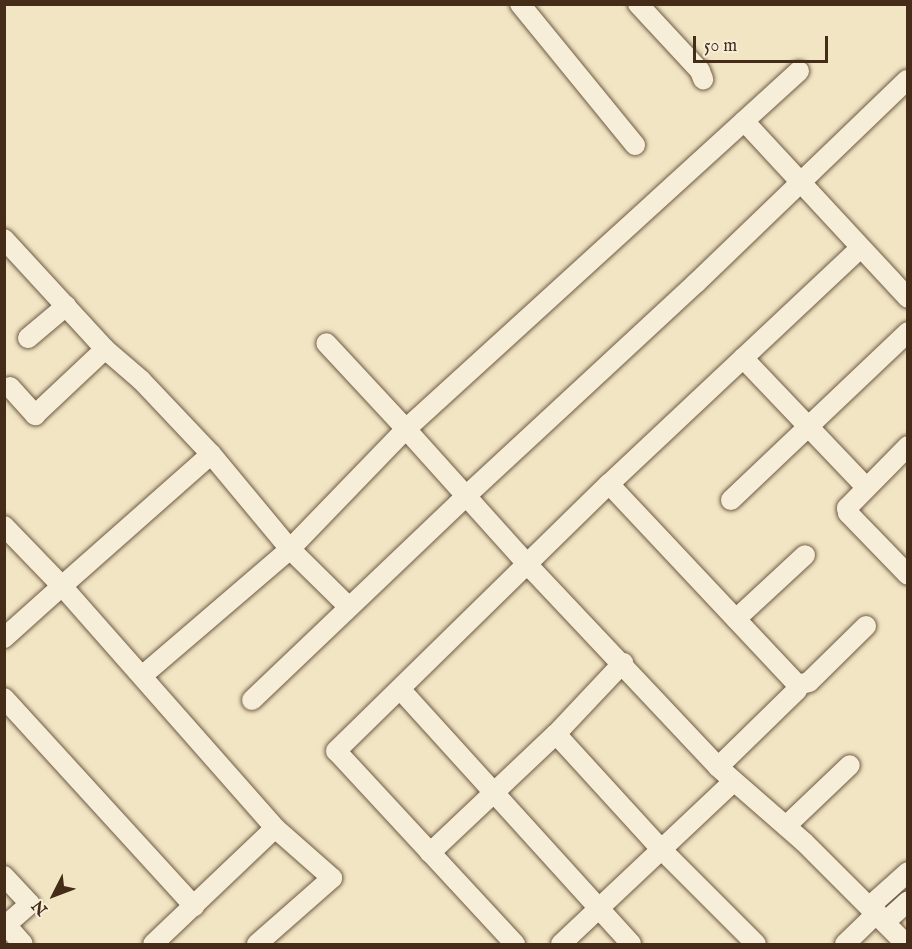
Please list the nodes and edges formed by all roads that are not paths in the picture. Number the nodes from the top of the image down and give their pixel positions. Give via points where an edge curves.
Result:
1 (520, 4) edge
2 (638, 4) edge
3 (799, 71) dead end
4 (703, 79) dead end
5 (907, 80) edge
6 (744, 121) junction
7 (635, 145) dead end
8 (800, 184) junction
9 (4, 239) edge
10 (860, 248) junction
11 (908, 298) edge
12 (66, 306) junction
13 (908, 332) edge
14 (28, 338) dead end
15 (326, 343) dead end
16 (105, 349) junction
17 (743, 358) junction
18 (10, 387) dead end
19 (808, 427) junction
20 (406, 429) junction
21 (908, 446) edge
22 (211, 454) junction
23 (609, 484) junction
24 (866, 487) junction
25 (467, 495) junction
26 (731, 500) dead end
27 (4, 526) edge
28 (290, 549) junction
29 (805, 555) dead end
30 (527, 564) junction
31 (908, 575) edge
32 (62, 586) junction
33 (348, 606) junction
34 (736, 619) junction
35 (866, 626) dead end
36 (4, 638) edge
37 (623, 663) junction
38 (142, 676) junction
39 (798, 685) junction
40 (400, 689) junction
41 (4, 698) edge
42 (252, 700) dead end
43 (556, 734) junction
44 (849, 765) dead end
45 (718, 766) junction
46 (733, 782) junction
47 (493, 794) junction
48 (786, 826) junction
49 (275, 828) junction
50 (661, 849) junction
51 (430, 853) junction
52 (908, 872) edge
53 (4, 876) edge
54 (908, 901) edge
55 (194, 906) junction
56 (599, 909) junction
57 (877, 914) junction
58 (5, 926) edge
59 (23, 945) edge
60 (153, 945) edge
61 (257, 945) edge
62 (515, 945) edge
63 (561, 945) edge
64 (631, 945) edge
65 (756, 945) edge
66 (845, 945) edge
67 (906, 945) edge

1 - 7 street
2 - 4 street
3 - 6 street
5 - 8 street
6 - 8 street
6 - 20 street
8 - 10 street
8 - 25 street
9 - 12 street
10 - 11 street
10 - 17 street
12 - 14 street
12 - 16 street
13 - 19 street
15 - 20 street
16 - 18 street via 35,415
16 - 22 street via 141,380
17 - 19 street
17 - 23 street
19 - 24 street
19 - 26 street
20 - 25 street
20 - 28 street
21 - 24 street
22 - 28 street
22 - 32 street
23 - 30 street
23 - 34 street
24 - 31 street via 850,502 848,513
25 - 30 street
25 - 33 street
27 - 32 street
28 - 33 street
28 - 38 street
29 - 34 street
30 - 37 street
30 - 40 street
32 - 36 street
32 - 38 street
33 - 42 street
34 - 39 street
35 - 39 street via 809,682
37 - 43 street
37 - 45 street
38 - 49 street
39 - 45 street
40 - 47 street
40 - 51 street via 336,751
41 - 55 street
43 - 47 street
43 - 50 street
44 - 48 street
45 - 46 street
46 - 48 street
46 - 50 street
47 - 51 street
47 - 56 street
48 - 57 street
49 - 55 street
49 - 61 street via 332,878
50 - 56 street
50 - 65 street
51 - 62 street
52 - 57 street
53 - 58 street via 30,904
54 - 57 street
55 - 60 street
56 - 63 street
56 - 64 street
57 - 66 street
57 - 67 street
58 - 59 street

